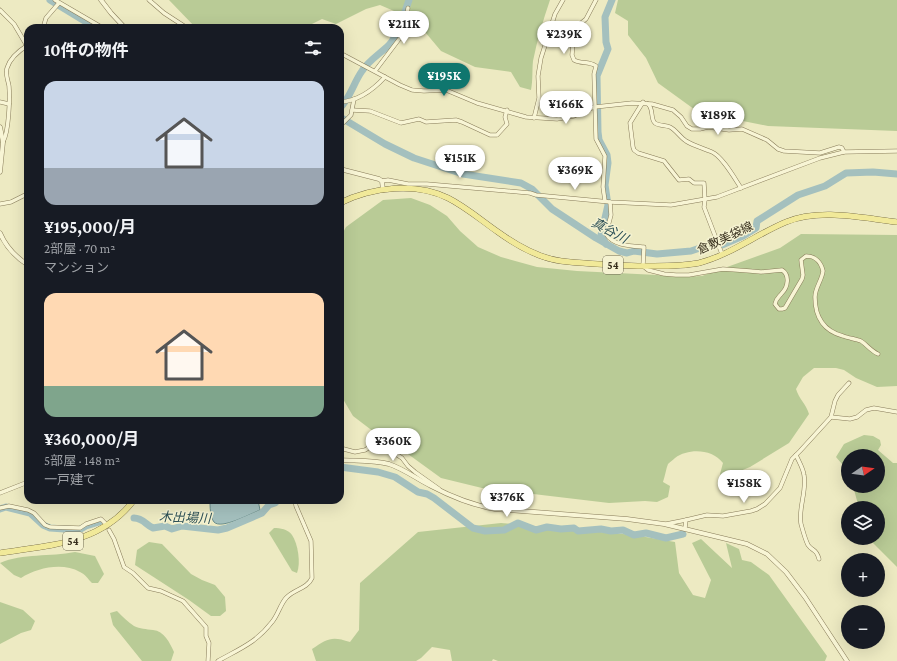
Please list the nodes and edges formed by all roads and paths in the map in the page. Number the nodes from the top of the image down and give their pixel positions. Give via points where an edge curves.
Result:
1 (55, 0) edge
2 (101, 0) edge
3 (149, 0) edge
4 (563, 0) edge
5 (596, 0) edge
6 (59, 3) junction
7 (408, 8) dead end
8 (0, 10) edge
9 (44, 24) edge
10 (97, 24) edge
11 (121, 24) edge
12 (181, 24) edge
13 (24, 40) edge
14 (24, 48) edge
15 (344, 55) edge
16 (375, 71) junction
17 (386, 77) junction
18 (354, 99) junction
19 (344, 101) edge
20 (0, 102) edge
21 (646, 103) junction
22 (9, 104) junction
23 (597, 107) junction
24 (352, 110) junction
25 (507, 110) junction
26 (534, 118) junction
27 (344, 121) edge
28 (0, 127) edge
29 (3, 142) junction
30 (897, 151) edge
31 (844, 152) junction
32 (344, 170) edge
33 (0, 172) edge
34 (382, 181) junction
35 (741, 188) junction
36 (383, 190) junction
37 (24, 195) edge
38 (705, 200) junction
39 (344, 202) edge
40 (608, 202) junction
41 (0, 204) edge
42 (897, 222) edge
43 (0, 233) edge
44 (721, 252) junction
45 (24, 261) edge
46 (643, 263) junction
47 (878, 354) dead end
48 (849, 383) dead end
49 (897, 412) edge
50 (831, 417) junction
51 (344, 449) edge
52 (796, 455) junction
53 (344, 460) edge
54 (24, 484) edge
55 (0, 493) edge
56 (444, 493) junction
57 (131, 504) edge
58 (296, 504) edge
59 (0, 508) edge
60 (686, 520) junction
61 (105, 523) dead end
62 (664, 524) junction
63 (685, 528) junction
64 (109, 530) dead end
65 (0, 553) edge
66 (819, 559) dead end
67 (208, 661) edge
68 (218, 661) edge
69 (846, 661) edge

1 - 6 street
2 - 11 street
3 - 12 street
4 - 26 street via 555,14 541,58 538,76 539,98
5 - 23 street via 586,19 580,24 572,50 574,60 596,66 594,74
6 - 9 street
6 - 10 street
7 - 16 street via 400,38
8 - 13 street via 14,24
14 - 22 street via 7,67
15 - 16 street
16 - 17 street
17 - 18 street
17 - 25 street via 412,90 446,90 477,103
18 - 19 street
18 - 24 street
20 - 22 street
21 - 23 street
21 - 31 street via 673,110 692,129 708,127 742,130 768,140 784,151 820,153 839,147
21 - 35 street via 651,107 654,123 671,127 687,141 712,152
21 - 38 street via 630,123 634,150 664,161 679,180 689,179 694,183 704,183
22 - 29 street via 7,136
23 - 26 street via 574,116 557,119
23 - 40 street via 596,139 606,156 603,187
24 - 25 street via 370,112 401,123 419,119 426,122 456,120 490,135 497,135 505,128
24 - 27 street via 351,115
25 - 26 street
28 - 29 street
29 - 33 street
30 - 31 street
31 - 35 street via 820,158
32 - 34 street
34 - 36 street
34 - 40 street
35 - 38 street
36 - 39 main road, 倉敷美袋線 / 54
36 - 46 main road, 倉敷美袋線 / 54 via 421,189 448,198 516,245 559,261
37 - 41 street via 12,202
38 - 40 street via 671,205
38 - 44 street via 704,207
40 - 46 street via 610,215 606,234 618,244 644,247
42 - 44 main road, 倉敷美袋線 / 54 via 835,215 802,217
43 - 45 street via 7,247
44 - 46 main road, 倉敷美袋線 / 54 via 700,262 679,266
46 - 47 street via 648,270 676,275 723,270 782,270 787,279 782,293 775,300 775,304 782,310 787,306 802,279 801,260 806,256 812,257 818,260 823,271 815,296 823,325 839,335 860,340
48 - 50 street via 835,401
49 - 50 street via 874,408 850,419
50 - 52 street
51 - 56 street via 355,452 380,444 402,458 415,472
52 - 60 street via 780,488 757,509
52 - 66 street via 803,471 805,486 801,524 809,546 817,552
53 - 56 street via 390,464
54 - 55 street
56 - 62 street via 468,503 495,509
57 - 65 main road, 54 via 110,524 90,535 60,544
58 - 68 street via 311,541 312,578 287,597 276,617 262,634
59 - 61 street via 9,506 28,510 50,527 80,528 101,519
60 - 62 street
60 - 63 street
62 - 63 street
63 - 69 street via 748,544 767,554 793,581
64 - 67 street via 124,567 134,573 148,588 182,601 206,627 209,643

